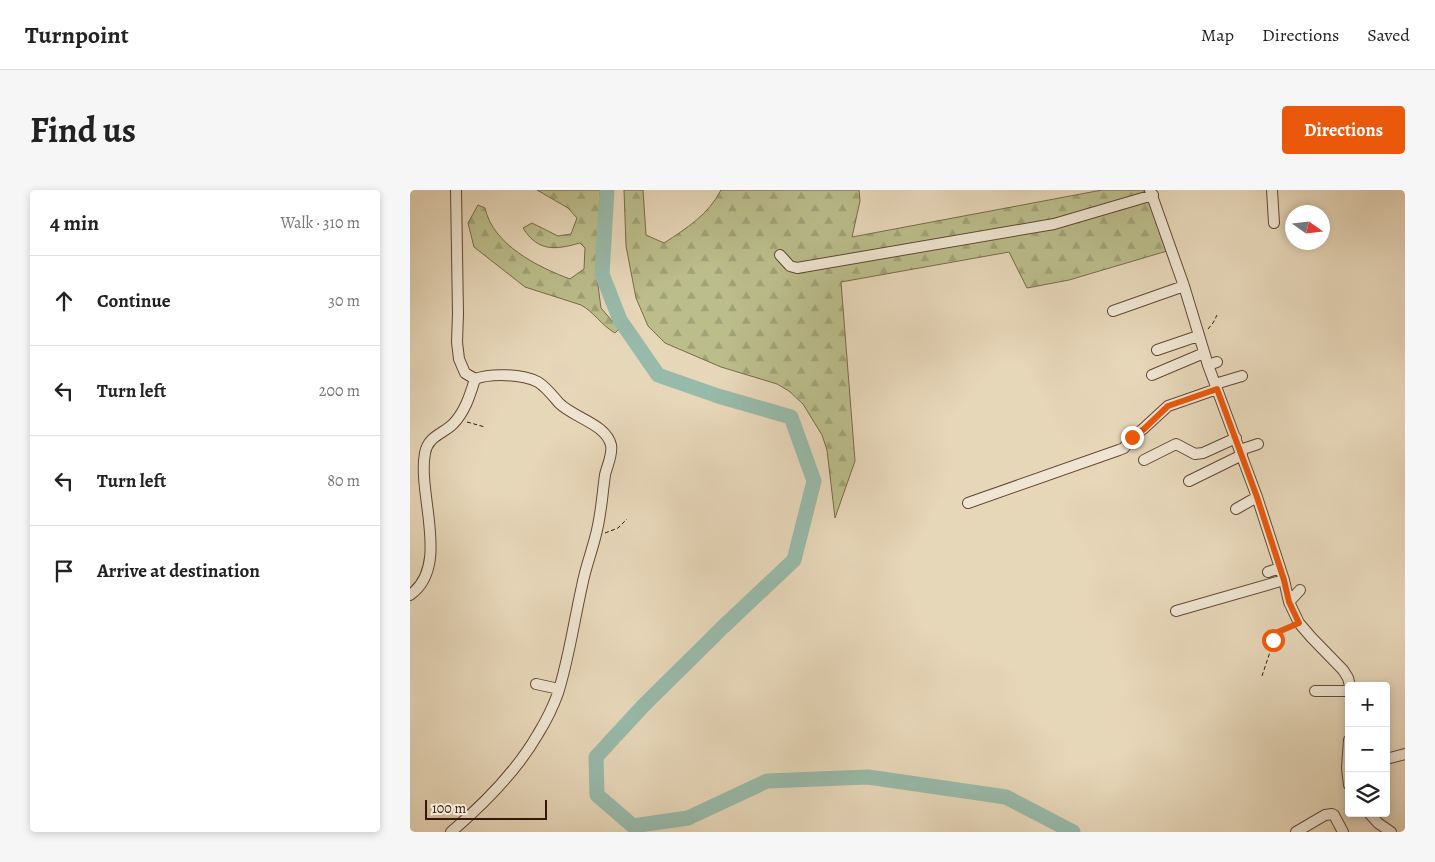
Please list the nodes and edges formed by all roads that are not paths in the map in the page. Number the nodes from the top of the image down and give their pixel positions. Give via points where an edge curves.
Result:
1 (456, 190) edge
2 (1272, 190) edge
3 (1152, 192) edge
4 (1274, 223) dead end
5 (780, 255) dead end
6 (1184, 286) junction
7 (1113, 311) dead end
8 (1199, 339) junction
9 (1157, 350) dead end
10 (1204, 353) junction
11 (1152, 375) dead end
12 (1242, 376) dead end
13 (475, 380) junction
14 (1216, 387) junction
15 (1236, 438) junction
16 (1258, 444) dead end
17 (1241, 452) junction
18 (1144, 460) dead end
19 (1189, 481) dead end
20 (1257, 497) junction
21 (968, 503) dead end
22 (1236, 509) dead end
23 (1280, 568) junction
24 (1268, 572) dead end
25 (1284, 580) junction
26 (1300, 590) dead end
27 (410, 594) edge
28 (1289, 602) junction
29 (1176, 611) dead end
30 (1349, 682) edge
31 (536, 684) dead end
32 (559, 689) junction
33 (1315, 691) dead end
34 (1345, 691) edge
35 (1405, 754) edge
36 (1390, 758) edge
37 (1373, 817) edge
38 (450, 832) edge
39 (1296, 832) edge
40 (1343, 832) edge
41 (1391, 832) edge

1 - 13 street via 457,342 465,373
2 - 4 street
3 - 5 street via 1054,224 797,268 790,266
3 - 6 street
6 - 7 street
6 - 8 street
8 - 9 street
8 - 10 street
10 - 11 street
10 - 14 street via 1212,364
12 - 14 street
13 - 27 street via 468,402 456,421 431,440 425,453 424,482 432,557 424,579
13 - 32 street via 502,375 537,382 563,406 601,430 611,444 596,537 584,573
14 - 15 street
14 - 21 street via 1168,406 1124,448
15 - 17 street
15 - 18 street via 1195,454 1176,444
16 - 17 street
17 - 19 street
17 - 20 street
20 - 22 street
20 - 23 street
23 - 24 street
23 - 25 street
25 - 28 street
25 - 29 street
26 - 28 street
28 - 30 street via 1299,623 1343,670
31 - 32 street
32 - 38 street via 539,732 510,774
33 - 34 street
35 - 36 street
37 - 41 street
39 - 40 street via 1332,814

